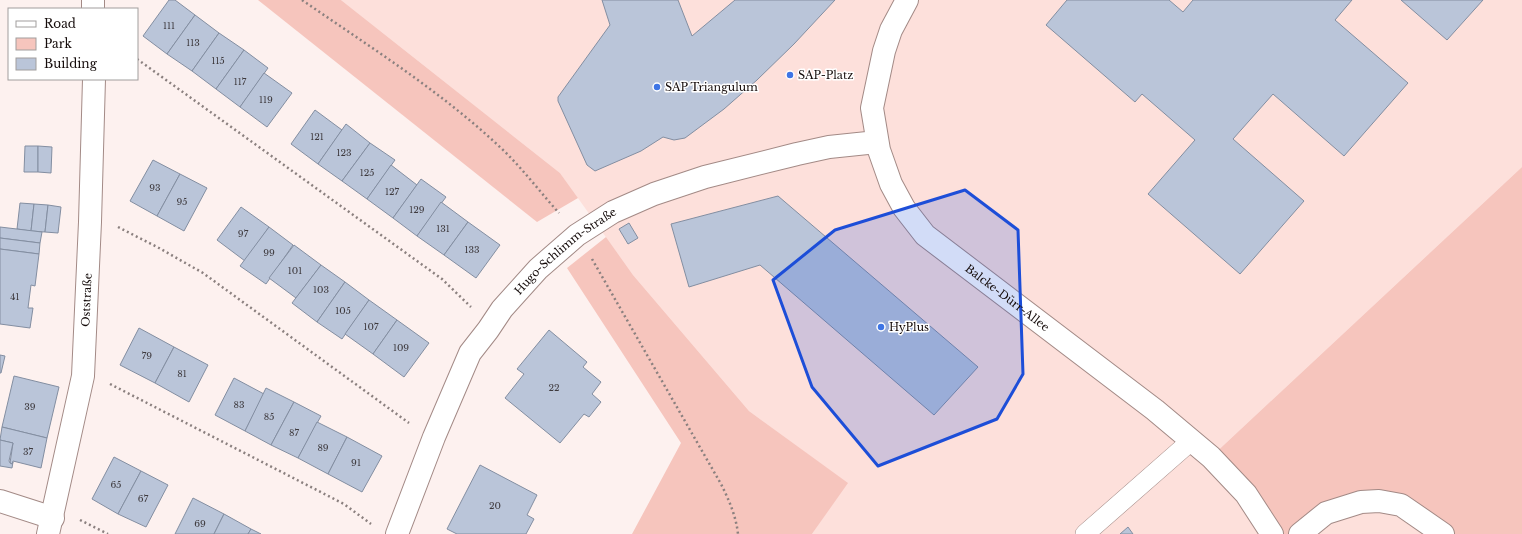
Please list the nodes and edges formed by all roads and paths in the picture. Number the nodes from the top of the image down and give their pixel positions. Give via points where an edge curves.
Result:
1 (302, 0) edge
2 (907, 0) edge
3 (138, 60) edge
4 (94, 80) edge
5 (877, 142) junction
6 (90, 222) junction
7 (577, 235) junction
8 (471, 307) dead end
9 (83, 376) junction
10 (411, 424) dead end
11 (1191, 441) junction
12 (0, 501) edge
13 (370, 524) dead end
14 (50, 526) edge
15 (397, 534) edge
16 (738, 534) edge
17 (1085, 534) edge
18 (1272, 534) edge
19 (1300, 534) edge
20 (1442, 534) edge

1 - 7 path via 414,77 465,116 503,150
2 - 5 street, Balcke-Dürr-Allee via 891,30 884,51 872,108
3 - 8 path via 442,279
4 - 6 street, Oststraße
5 - 7 street, Hugo-Schlimm-Straße via 829,147 705,177 654,194 613,212
5 - 11 street, Balcke-Dürr-Allee via 891,184 904,208 925,235 1155,410
6 - 9 street, Oststraße
6 - 10 path via 113,225 203,273
7 - 15 street, Hugo-Schlimm-Straße via 532,274 502,308 470,353
7 - 16 path via 721,484 733,509
9 - 13 path via 114,385 344,504
9 - 14 street, Oststraße
11 - 17 lane
11 - 18 street, Balcke-Dürr-Allee via 1211,457 1246,494
12 - 14 street, Oststraße
19 - 20 street via 1326,513 1361,502 1379,500 1402,505

